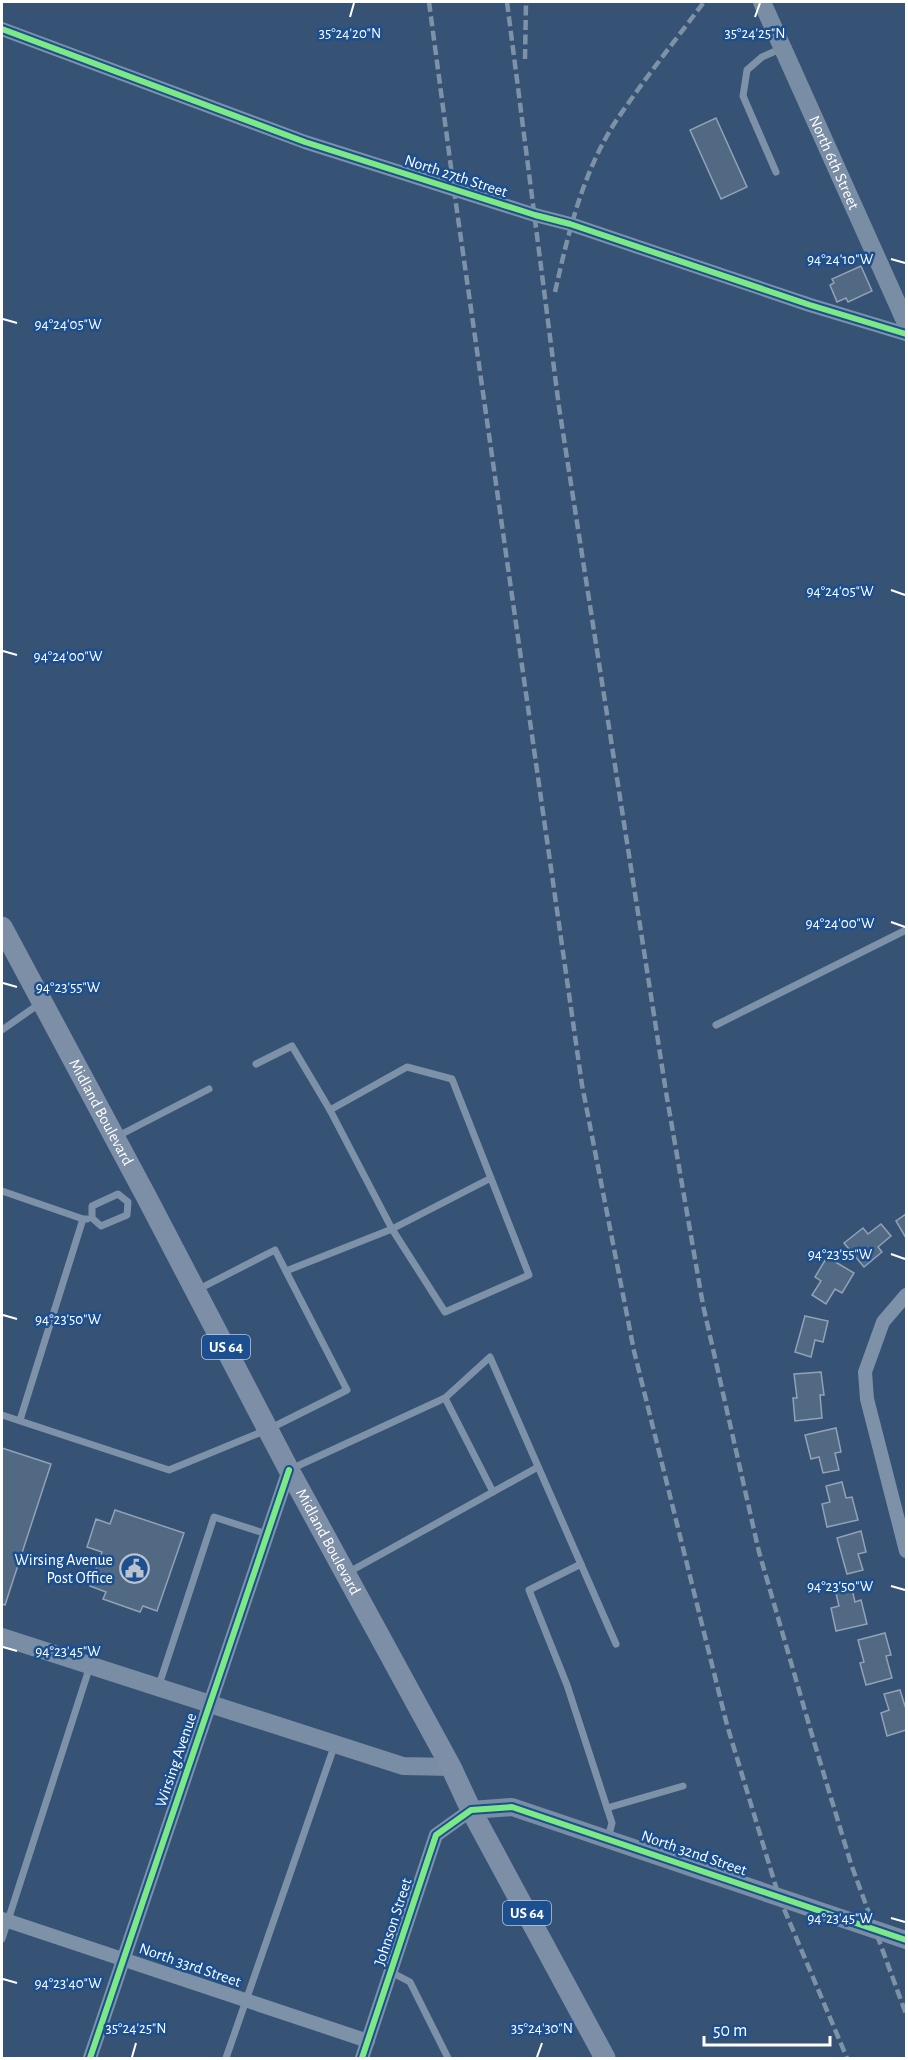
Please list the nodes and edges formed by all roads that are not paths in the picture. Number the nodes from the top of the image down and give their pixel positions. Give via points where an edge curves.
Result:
1 (762, 2) edge
2 (2, 29) edge
3 (783, 48) junction
4 (776, 172) dead end
5 (906, 322) edge
6 (906, 334) edge
7 (2, 927) edge
8 (906, 930) edge
9 (41, 1003) junction
10 (716, 1025) dead end
11 (2, 1030) edge
12 (256, 1064) dead end
13 (209, 1089) dead end
14 (330, 1110) junction
15 (114, 1138) junction
16 (491, 1178) junction
17 (2, 1191) edge
18 (137, 1199) junction
19 (93, 1218) junction
20 (83, 1219) junction
21 (392, 1229) junction
22 (286, 1271) junction
23 (196, 1291) junction
24 (906, 1295) edge
25 (445, 1398) junction
26 (2, 1415) edge
27 (20, 1420) junction
28 (269, 1429) junction
29 (538, 1467) junction
30 (289, 1470) junction
31 (493, 1492) junction
32 (267, 1534) junction
33 (906, 1551) edge
34 (581, 1564) junction
35 (346, 1574) junction
36 (2, 1637) edge
37 (616, 1644) dead end
38 (90, 1666) junction
39 (159, 1688) junction
40 (209, 1704) junction
41 (335, 1744) junction
42 (451, 1767) junction
43 (683, 1786) dead end
44 (607, 1808) junction
45 (471, 1810) junction
46 (608, 1838) junction
47 (5, 1920) edge
48 (2, 1939) edge
49 (906, 1940) edge
50 (122, 1960) junction
51 (391, 1972) junction
52 (246, 2001) junction
53 (368, 2041) junction
54 (90, 2058) edge
55 (226, 2058) edge
56 (362, 2058) edge
57 (448, 2058) edge
58 (605, 2058) edge

1 - 3 street, North 6th Street
2 - 6 street, North 27th Street via 315,145
3 - 4 lane via 762,57 747,70 743,96
3 - 5 street, North 6th Street
7 - 9 main road, Midland Boulevard / US 64
8 - 10 lane
9 - 11 lane
9 - 15 main road, Midland Boulevard / US 64
12 - 14 lane via 292,1046
13 - 15 lane
14 - 16 lane via 407,1067 452,1079
14 - 21 lane
15 - 18 main road, Midland Boulevard / US 64
16 - 21 lane
16 - 21 lane via 529,1275 445,1312
17 - 20 lane
18 - 19 lane via 127,1215 101,1226
18 - 19 lane via 118,1194 92,1206
18 - 23 main road, Midland Boulevard / US 64
19 - 20 lane
20 - 27 lane
21 - 22 lane
22 - 23 lane via 275,1250
22 - 28 lane via 347,1390
23 - 28 main road, Midland Boulevard / US 64
24 - 33 street via 883,1322 865,1371 867,1399
25 - 29 lane via 490,1356
25 - 30 lane
25 - 31 lane
26 - 27 lane
27 - 28 lane via 169,1470
28 - 30 main road, Midland Boulevard / US 64
29 - 31 lane
29 - 34 lane
30 - 32 street, Wirsing Avenue
30 - 35 main road, Midland Boulevard / US 64
31 - 35 lane
32 - 39 lane via 214,1517
32 - 40 street, Wirsing Avenue
34 - 37 lane
34 - 44 lane via 530,1590 567,1685
35 - 42 main road, Midland Boulevard / US 64
36 - 38 street
38 - 39 street
38 - 47 lane
39 - 40 street
40 - 41 street
40 - 50 street, Wirsing Avenue
41 - 42 street via 403,1766
41 - 52 lane
42 - 45 main road, Midland Boulevard / US 64
43 - 44 lane
44 - 46 lane via 612,1823
45 - 46 street, North 32nd Street via 512,1807
45 - 51 street, Johnson Street via 436,1835
45 - 58 main road, Midland Boulevard / US 64
46 - 49 street, North 32nd Street
47 - 48 lane
47 - 50 street, North 33rd Street
50 - 52 street, North 33rd Street
50 - 54 street, Wirsing Avenue
51 - 53 street, Johnson Street
51 - 57 lane via 410,1982
52 - 53 street, North 33rd Street
52 - 55 lane
53 - 56 street, Johnson Street

